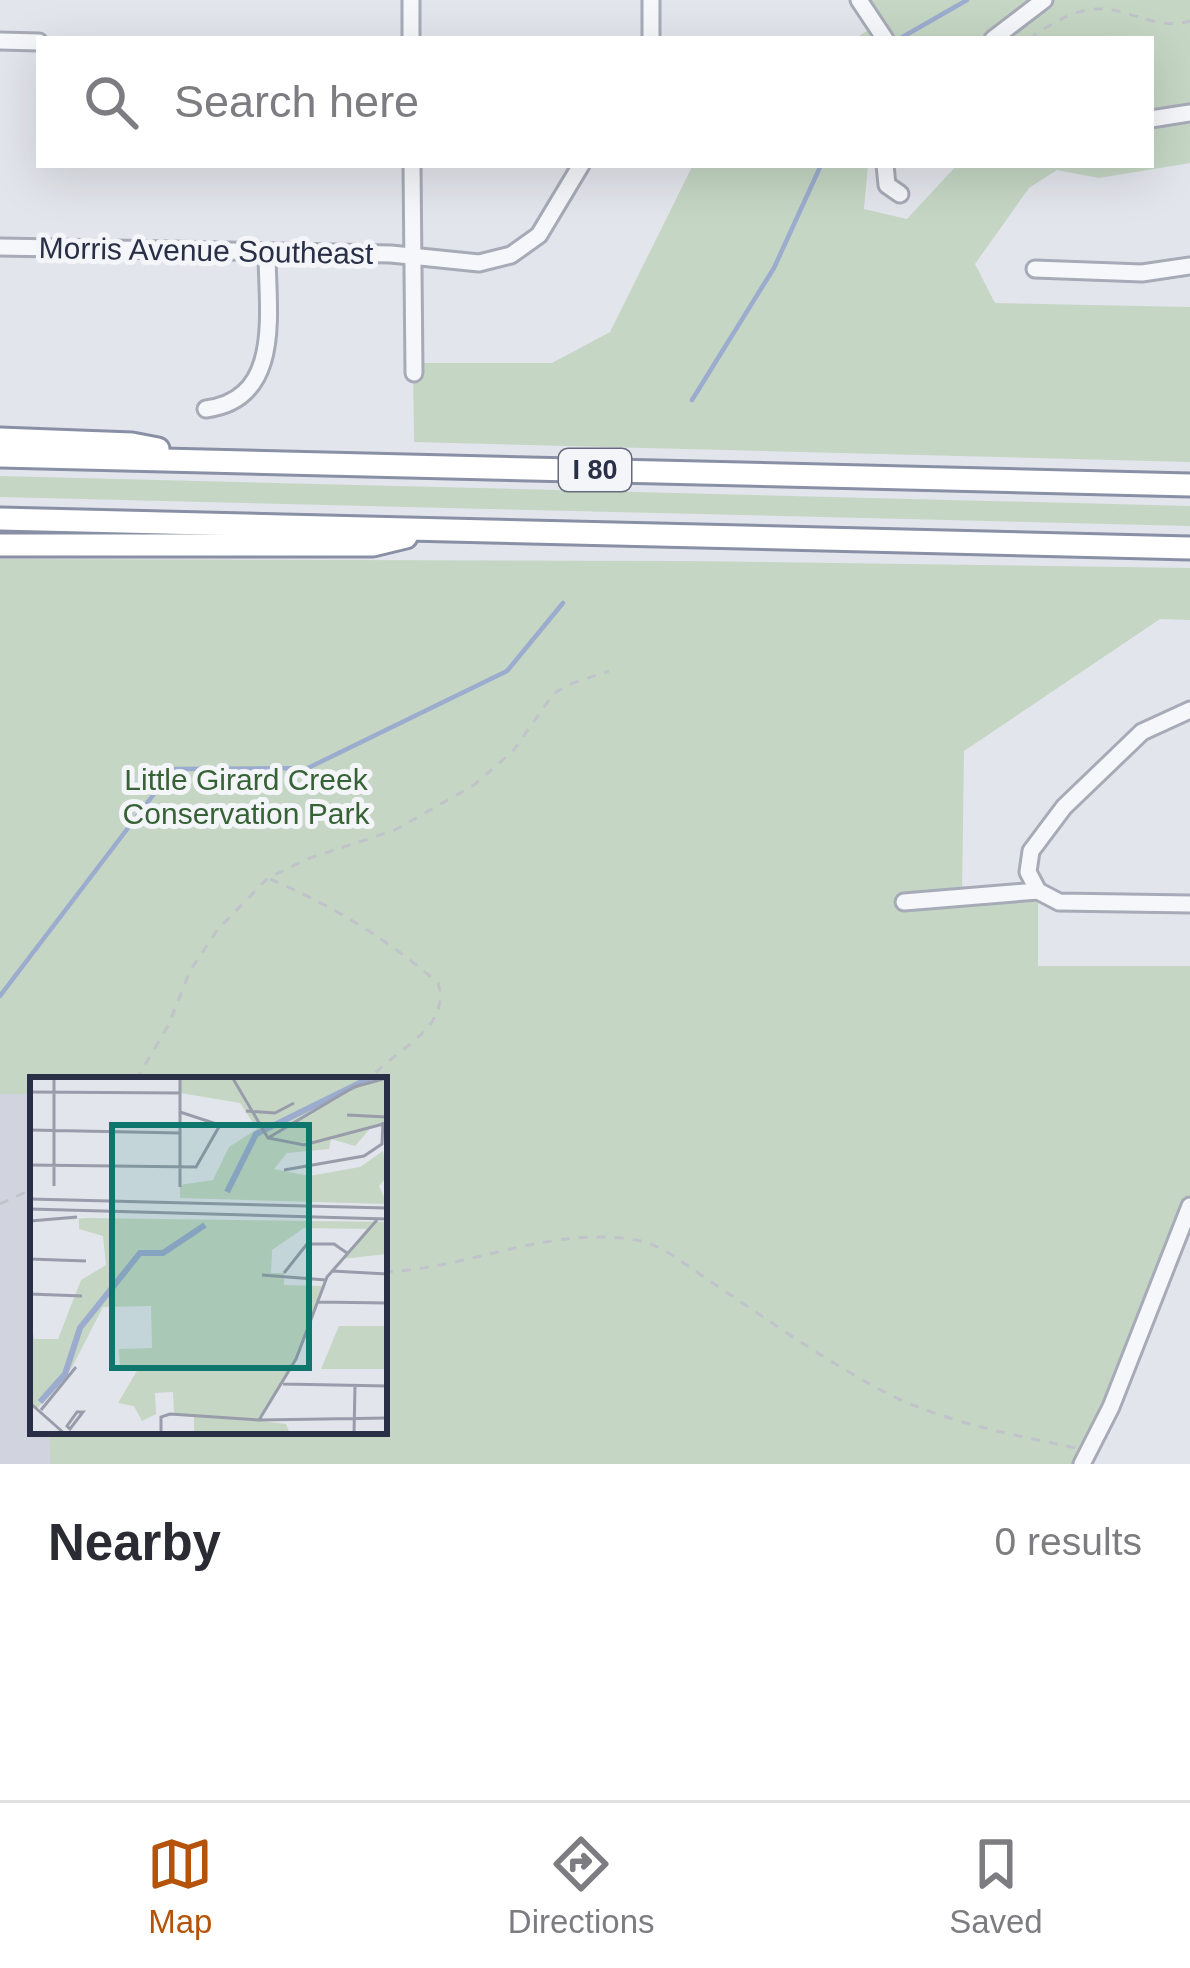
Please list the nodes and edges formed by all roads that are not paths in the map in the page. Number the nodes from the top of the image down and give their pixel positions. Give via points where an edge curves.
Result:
1 (411, 0) edge
2 (651, 0) edge
3 (859, 0) edge
4 (1044, 0) edge
5 (411, 36) edge
6 (651, 36) edge
7 (884, 36) edge
8 (997, 36) edge
9 (0, 41) edge
10 (36, 42) edge
11 (1190, 113) edge
12 (1154, 119) edge
13 (412, 168) edge
14 (579, 168) edge
15 (885, 168) edge
16 (900, 194) dead end
17 (0, 247) edge
18 (267, 252) junction
19 (412, 256) junction
20 (1190, 266) edge
21 (1035, 269) dead end
22 (414, 374) dead end
23 (206, 409) dead end
24 (0, 439) edge
25 (0, 456) edge
26 (212, 461) junction
27 (1190, 485) edge
28 (0, 519) edge
29 (439, 530) junction
30 (0, 545) edge
31 (1190, 548) edge
32 (1190, 710) edge
33 (1037, 891) junction
34 (904, 902) dead end
35 (1190, 904) edge
36 (1190, 1206) edge
37 (1086, 1457) edge

1 - 5 street
2 - 6 street
3 - 7 street
4 - 8 street
9 - 10 street
11 - 12 street
13 - 19 street
14 - 19 street, Morris Avenue Southeast via 547,225 511,255 469,263
15 - 16 street via 887,185
17 - 18 street, Morris Avenue Southeast
18 - 19 street, Morris Avenue Southeast
18 - 23 street via 268,339 259,375 244,396
19 - 22 street
20 - 21 street via 1142,273
24 - 26 highway via 132,444
25 - 26 highway, I 80
26 - 27 highway, I 80
28 - 29 highway, I 80
29 - 30 highway via 373,545
29 - 31 highway, I 80
32 - 33 street via 1142,732 1064,807 1031,850 1028,872
33 - 34 street
33 - 35 street via 1059,902
36 - 37 street

